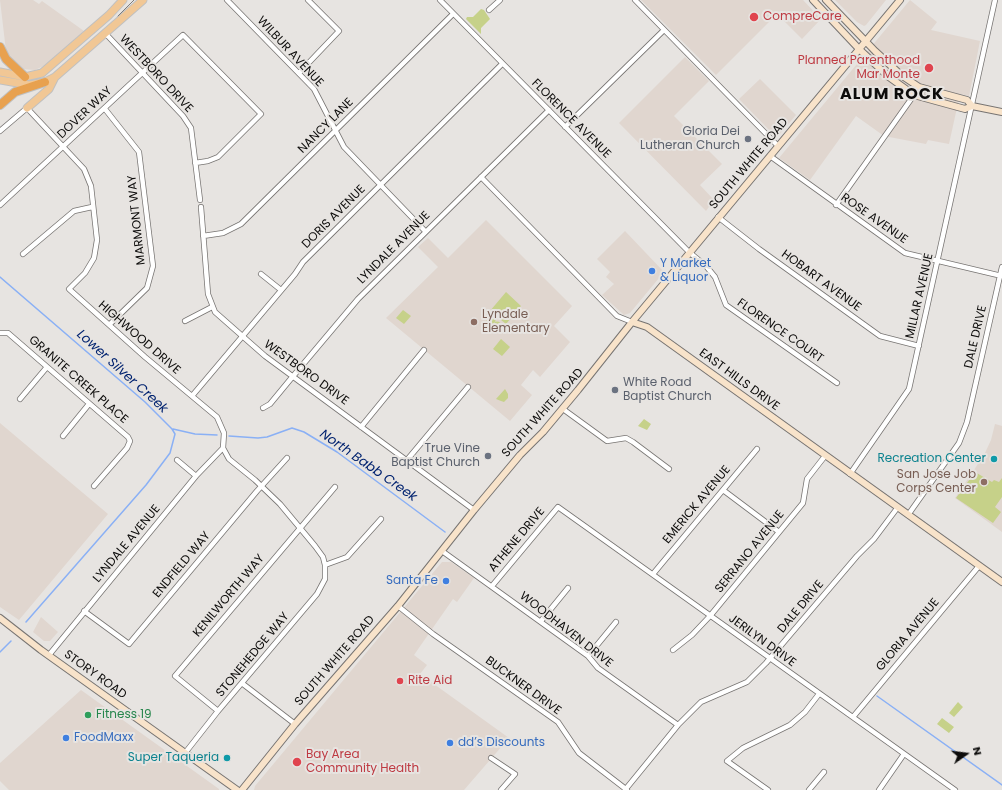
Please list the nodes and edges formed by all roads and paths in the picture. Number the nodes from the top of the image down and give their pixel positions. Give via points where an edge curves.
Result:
1 (122, 0) edge
2 (143, 0) edge
3 (227, 0) edge
4 (308, 0) edge
5 (440, 0) edge
6 (500, 0) edge
7 (635, 0) edge
8 (813, 0) edge
9 (826, 0) edge
10 (900, 0) edge
11 (995, 0) edge
12 (489, 10) dead end
13 (453, 14) junction
14 (664, 30) junction
15 (105, 33) junction
16 (866, 42) junction
17 (0, 47) edge
18 (860, 50) junction
19 (502, 64) junction
20 (0, 72) edge
21 (142, 72) junction
22 (299, 73) junction
23 (25, 77) junction
24 (55, 77) junction
25 (0, 80) edge
26 (45, 82) junction
27 (919, 88) junction
28 (914, 95) junction
29 (0, 104) edge
30 (972, 106) junction
31 (27, 108) junction
32 (105, 109) junction
33 (549, 110) junction
34 (1002, 112) edge
35 (566, 127) junction
36 (0, 131) edge
37 (335, 131) junction
38 (64, 146) junction
39 (778, 146) junction
40 (770, 156) junction
41 (195, 163) junction
42 (480, 177) junction
43 (380, 186) junction
44 (200, 200) dead end
45 (0, 205) edge
46 (836, 205) junction
47 (201, 207) dead end
48 (92, 208) junction
49 (718, 217) junction
50 (425, 231) junction
51 (203, 236) junction
52 (689, 252) junction
53 (23, 254) dead end
54 (938, 260) junction
55 (1002, 267) edge
56 (260, 274) dead end
57 (1001, 276) edge
58 (281, 290) junction
59 (212, 307) junction
60 (185, 321) dead end
61 (632, 322) junction
62 (109, 326) junction
63 (2, 332) edge
64 (242, 337) junction
65 (919, 346) junction
66 (424, 350) dead end
67 (47, 367) junction
68 (293, 376) junction
69 (837, 383) dead end
70 (468, 387) dead end
71 (192, 396) junction
72 (20, 399) dead end
73 (90, 404) junction
74 (263, 408) dead end
75 (562, 409) junction
76 (361, 427) junction
77 (63, 436) dead end
78 (223, 448) junction
79 (757, 449) dead end
80 (825, 456) junction
81 (288, 458) dead end
82 (177, 460) dead end
83 (407, 460) junction
84 (669, 469) dead end
85 (850, 474) junction
86 (196, 476) junction
87 (94, 486) dead end
88 (262, 486) junction
89 (335, 487) dead end
90 (723, 490) junction
91 (558, 507) joint
92 (898, 507) junction
93 (474, 510) junction
94 (908, 514) junction
95 (381, 519) dead end
96 (299, 528) junction
97 (779, 532) junction
98 (442, 550) junction
99 (325, 565) junction
100 (979, 566) junction
101 (653, 574) junction
102 (1002, 582) edge
103 (492, 586) junction
104 (568, 588) dead end
105 (398, 606) junction
106 (84, 611) junction
107 (710, 616) junction
108 (0, 618) edge
109 (541, 621) junction
110 (616, 622) dead end
111 (673, 650) dead end
112 (49, 655) junction
113 (588, 656) junction
114 (770, 659) junction
115 (243, 684) junction
116 (819, 694) junction
117 (218, 711) junction
118 (853, 717) junction
119 (295, 724) junction
120 (678, 725) junction
121 (185, 753) junction
122 (904, 754) junction
123 (491, 758) dead end
124 (824, 772) dead end
125 (237, 790) edge
126 (242, 790) edge
127 (501, 790) edge
128 (626, 790) edge
129 (768, 790) edge
130 (809, 790) edge
131 (879, 790) edge
132 (955, 790) edge

1 - 23 main road via 52,66 42,73
2 - 15 main road
3 - 22 street, WILBUR AVENUE
4 - 22 street via 339,31
5 - 13 street, FLORENCE AVENUE
6 - 12 street
7 - 14 street
8 - 18 main road
9 - 16 main road
10 - 16 main road, SOUTH WHITE ROAD
11 - 30 street, MILLAR AVENUE
13 - 19 street, FLORENCE AVENUE
13 - 37 street, NANCY LANE
14 - 35 street
14 - 39 street
15 - 21 street, WESTBORO DRIVE
15 - 24 main road
16 - 18 main road, SOUTH WHITE ROAD
16 - 27 main road via 902,76
17 - 23 highway via 6,59
18 - 28 main road via 889,77
18 - 39 main road, SOUTH WHITE ROAD
19 - 33 street, FLORENCE AVENUE
19 - 43 street, DORIS AVENUE
20 - 23 main road
21 - 32 street, DOVER WAY
21 - 41 street, WESTBORO DRIVE via 191,128
21 - 41 street, DOVER WAY via 183,35 261,114 218,157
22 - 37 street, WILBUR AVENUE via 314,89
24 - 26 main road
24 - 31 main road via 49,89
25 - 26 main road via 29,85
26 - 29 highway via 15,92
27 - 28 main road
27 - 30 main road via 967,100
28 - 30 main road via 965,109
28 - 46 street
30 - 34 main road
30 - 54 street, MILLAR AVENUE
31 - 36 street
31 - 38 street, HIGHWOOD DRIVE
32 - 38 street, DOVER WAY
32 - 62 street, MARMONT WAY via 139,152 153,266 147,288
33 - 35 street, FLORENCE AVENUE
33 - 42 street, LYNDALE AVENUE
35 - 52 street, FLORENCE AVENUE
37 - 43 street, WILBUR AVENUE via 344,147
37 - 51 street, NANCY LANE via 241,224 223,233
38 - 45 street, DOVER WAY
38 - 48 street, HIGHWOOD DRIVE via 84,170 90,186
39 - 40 main road, SOUTH WHITE ROAD
40 - 46 street, ROSE AVENUE
40 - 49 main road, SOUTH WHITE ROAD
41 - 44 street, WESTBORO DRIVE
42 - 50 street, LYNDALE AVENUE
42 - 61 street, EAST HILLS DRIVE via 617,316
43 - 50 street, WILBUR AVENUE
43 - 58 street, DORIS AVENUE via 303,262
46 - 54 street, ROSE AVENUE via 905,253
47 - 51 street, WESTBORO DRIVE
48 - 53 street via 74,211
48 - 62 street, HIGHWOOD DRIVE via 97,240 94,258 85,273 69,289
49 - 52 main road, SOUTH WHITE ROAD
49 - 65 street, HOBART AVENUE via 880,336
50 - 68 street, LYNDALE AVENUE via 358,299
51 - 59 street, WESTBORO DRIVE via 208,294
52 - 61 main road, SOUTH WHITE ROAD
52 - 69 street, FLORENCE COURT via 715,277 726,305
54 - 57 street, ROSE AVENUE
54 - 65 street, MILLAR AVENUE
55 - 57 street, DALE DRIVE
56 - 58 street
57 - 94 street, DALE DRIVE via 967,422 959,443
58 - 64 street, DORIS AVENUE
59 - 60 street
59 - 64 street, WESTBORO DRIVE
61 - 75 main road, SOUTH WHITE ROAD
61 - 80 main road, EAST HILLS DRIVE via 647,327
62 - 71 street, HIGHWOOD DRIVE
63 - 67 street, GRANITE CREEK PLACE via 8,333
64 - 68 street, WESTBORO DRIVE
64 - 71 street, DORIS AVENUE
65 - 85 street, MILLAR AVENUE via 909,389
66 - 76 street
67 - 72 street
67 - 73 street, GRANITE CREEK PLACE
68 - 74 street, LYNDALE AVENUE via 270,404
68 - 76 street, WESTBORO DRIVE
70 - 83 street
71 - 78 street, HIGHWOOD DRIVE via 217,417 224,433
73 - 77 street
73 - 87 street, GRANITE CREEK PLACE via 126,434 130,441 127,448
75 - 84 street via 607,441 626,438
75 - 93 main road, SOUTH WHITE ROAD
76 - 83 street, WESTBORO DRIVE
78 - 86 street, LYNDALE AVENUE
78 - 88 street via 229,459
79 - 90 street, EMERICK AVENUE
80 - 85 main road, EAST HILLS DRIVE
80 - 97 street, SERRANO AVENUE via 807,478 803,503
81 - 88 street, ENDFIELD WAY
82 - 86 street
83 - 93 street, WESTBORO DRIVE
85 - 92 main road, EAST HILLS DRIVE
86 - 106 street, LYNDALE AVENUE
88 - 96 street
88 - 106 street, ENDFIELD WAY via 129,644
89 - 96 street, KENILWORTH WAY
90 - 97 street
90 - 101 street, EMERICK AVENUE
91 - 101 street, JERILYN DRIVE
91 - 103 street, ATHENE DRIVE
92 - 94 main road, EAST HILLS DRIVE
92 - 114 street, DALE DRIVE via 874,539 856,556
93 - 98 main road, SOUTH WHITE ROAD
94 - 100 main road, EAST HILLS DRIVE
95 - 99 street via 347,557
96 - 99 street via 323,558
96 - 117 street, KENILWORTH WAY via 175,676
97 - 107 street, SERRANO AVENUE
98 - 103 street, WOODHAVEN DRIVE
98 - 105 main road, SOUTH WHITE ROAD
99 - 115 street, STONEHEDGE WAY via 325,579 317,594
100 - 102 main road, EAST HILLS DRIVE
100 - 118 street, GLORIA AVENUE
101 - 107 street, JERILYN DRIVE
103 - 109 street, WOODHAVEN DRIVE
104 - 109 street
105 - 119 main road, SOUTH WHITE ROAD
105 - 128 street, BUCKNER DRIVE via 433,634 558,722 580,753
106 - 112 street, LYNDALE AVENUE
107 - 111 street, SERRANO AVENUE
107 - 114 street, JERILYN DRIVE
108 - 112 main road, STORY ROAD
109 - 113 street, WOODHAVEN DRIVE
110 - 113 street
112 - 121 main road, STORY ROAD
113 - 120 street, WOODHAVEN DRIVE via 598,668
114 - 116 street, JERILYN DRIVE
114 - 120 street, DALE DRIVE via 747,682 701,702
115 - 117 street, STONEHEDGE WAY
115 - 119 street
116 - 118 street, JERILYN DRIVE
116 - 129 street via 805,712 790,725 743,748 727,761
117 - 121 street, STONEHEDGE WAY
118 - 122 street, JERILYN DRIVE
119 - 126 main road, SOUTH WHITE ROAD
120 - 128 street, DALE DRIVE
121 - 125 main road, STORY ROAD
122 - 131 street
122 - 132 street, JERILYN DRIVE
123 - 127 street via 515,774
124 - 130 street

